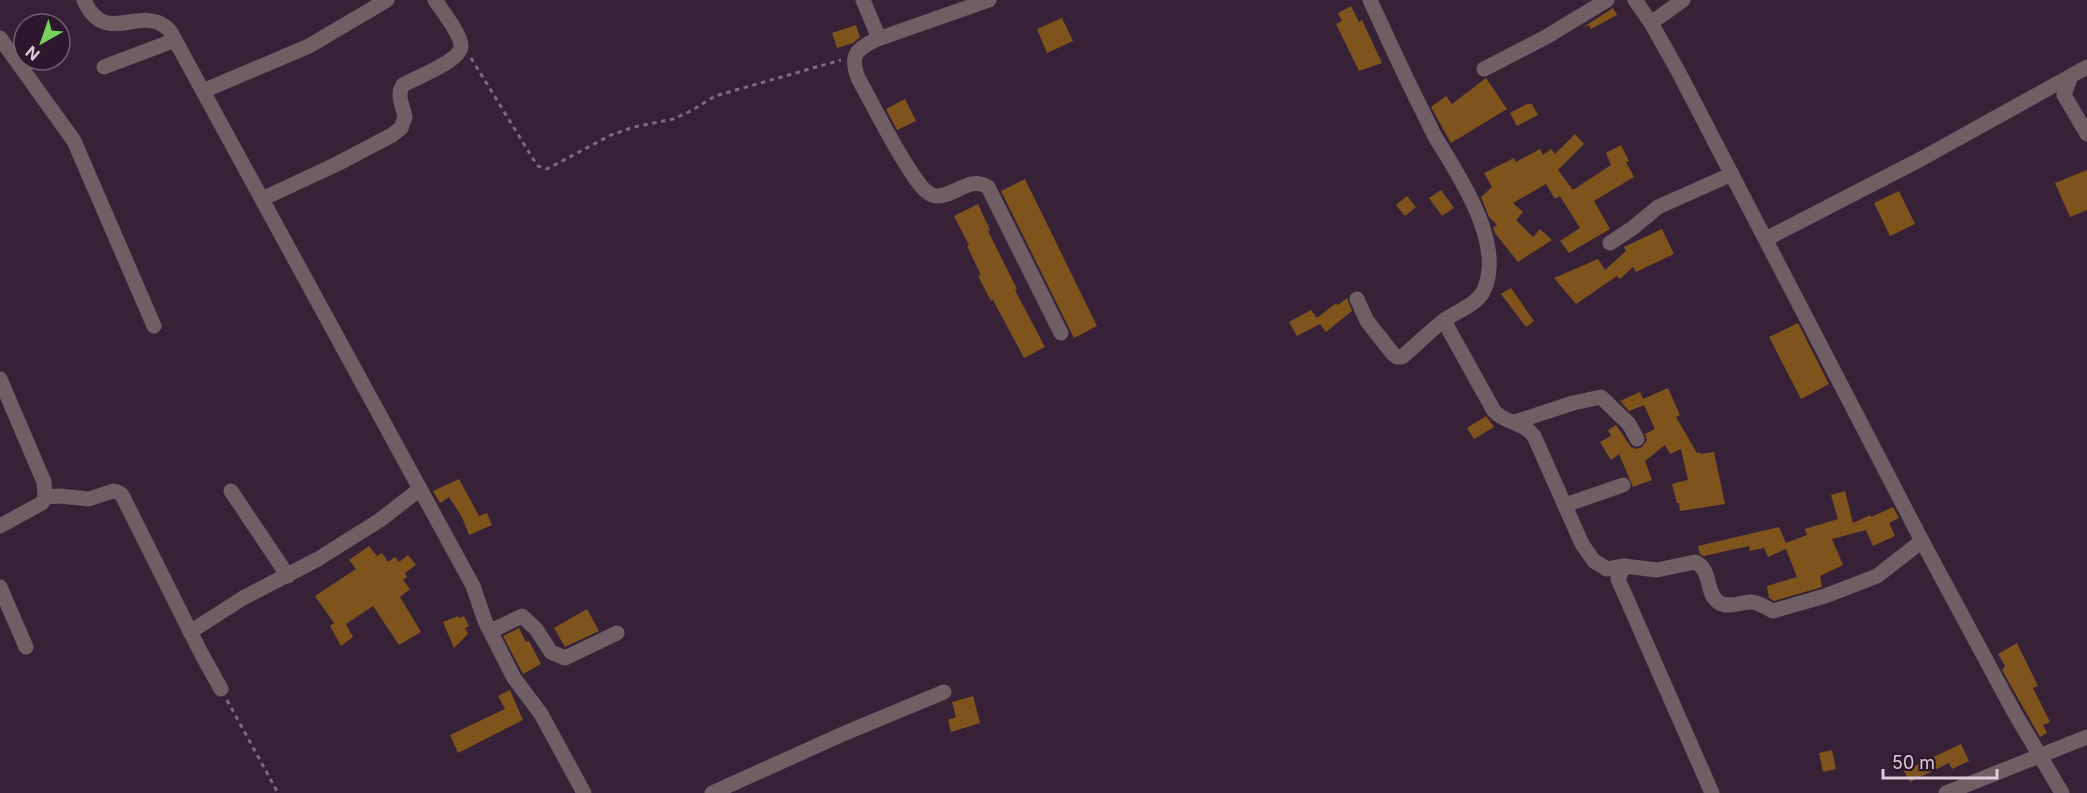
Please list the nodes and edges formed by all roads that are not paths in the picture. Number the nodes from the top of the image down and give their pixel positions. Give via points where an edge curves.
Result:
1 (84, 0) edge
2 (387, 0) edge
3 (435, 0) edge
4 (863, 0) edge
5 (989, 0) edge
6 (1370, 0) edge
7 (1607, 0) edge
8 (1635, 0) edge
9 (1683, 0) edge
10 (1651, 23) junction
11 (879, 38) junction
12 (0, 39) edge
13 (176, 40) junction
14 (2087, 67) edge
15 (104, 68) dead end
16 (1484, 69) dead end
17 (2071, 76) junction
18 (203, 91) junction
19 (2087, 134) edge
20 (1732, 174) junction
21 (262, 200) junction
22 (1766, 239) junction
23 (1610, 243) dead end
24 (1357, 299) dead end
25 (1444, 321) junction
26 (154, 326) dead end
27 (1061, 333) dead end
28 (0, 379) edge
29 (1515, 422) junction
30 (1637, 439) dead end
31 (1623, 485) dead end
32 (420, 489) junction
33 (231, 490) dead end
34 (45, 497) junction
35 (1564, 505) junction
36 (0, 526) edge
37 (1922, 541) junction
38 (1624, 566) junction
39 (288, 576) junction
40 (0, 587) edge
41 (491, 631) junction
42 (190, 632) junction
43 (617, 633) dead end
44 (26, 647) dead end
45 (221, 689) road end
46 (944, 692) dead end
47 (2087, 737) edge
48 (2039, 756) junction
49 (584, 793) edge
50 (712, 793) edge
51 (1712, 793) edge
52 (1946, 793) edge
53 (2061, 793) edge

1 - 13 street via 98,21 156,22
2 - 18 street via 309,46
3 - 21 street via 461,44 459,54 399,90 405,123 392,135
4 - 11 street
5 - 11 street
6 - 25 street via 1482,225 1489,265 1481,294
7 - 16 street
8 - 10 street
9 - 10 street
10 - 20 street
11 - 27 street via 858,50 853,66 909,168 934,196 975,183 988,187
12 - 26 street via 74,141
13 - 15 street
13 - 18 street
14 - 17 street
17 - 19 street via 2064,95
17 - 22 street
18 - 21 street
20 - 22 street
20 - 23 street via 1658,207
21 - 32 street
22 - 37 street
24 - 25 street via 1367,321 1397,357 1404,356
25 - 29 street via 1494,411
28 - 34 street via 44,483
29 - 30 street via 1601,397 1629,424
29 - 35 street via 1534,436
31 - 35 street
32 - 39 street via 380,520
32 - 41 street via 473,586
33 - 39 street
34 - 36 street via 42,503
34 - 42 street via 89,499 113,492 122,495
35 - 38 street via 1594,561 1606,569
37 - 38 street via 1877,576 1773,611 1754,602 1718,602 1704,570 1695,562 1657,570
37 - 48 street
38 - 51 street via 1618,579
39 - 42 street via 243,598
40 - 44 street
41 - 43 street via 522,616 539,633 548,650 565,658
41 - 49 street via 514,678 541,714
42 - 45 street
46 - 50 street
47 - 48 street
48 - 52 street
48 - 53 street

